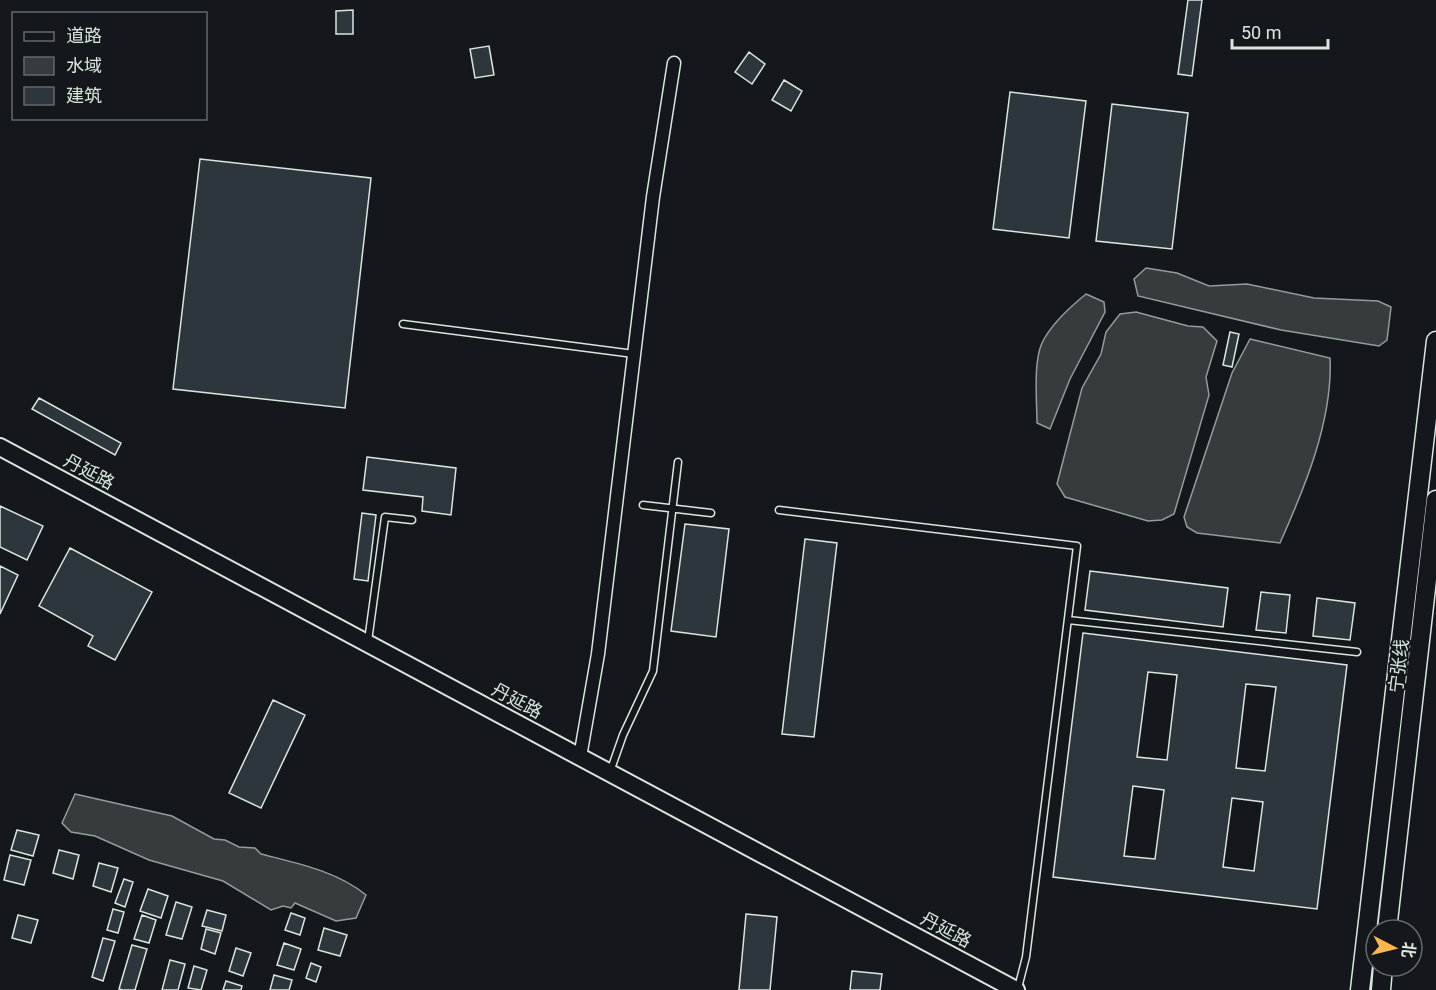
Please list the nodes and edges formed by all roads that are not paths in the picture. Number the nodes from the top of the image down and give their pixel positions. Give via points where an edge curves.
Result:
1 (675, 63) dead end
2 (403, 324) dead end
3 (1436, 341) edge
4 (634, 354) junction
5 (0, 447) edge
6 (678, 462) dead end
7 (1436, 500) edge
8 (643, 505) dead end
9 (673, 508) junction
10 (779, 510) dead end
11 (711, 513) dead end
12 (412, 520) dead end
13 (1068, 620) junction
14 (368, 643) junction
15 (1357, 652) dead end
16 (580, 757) junction
17 (610, 772) junction
18 (1388, 918) edge
19 (1016, 990) edge
20 (1360, 990) edge

1 - 4 street via 653,197
2 - 4 lane
3 - 20 main road, 宁张线
4 - 16 street via 598,654
5 - 14 main road, 丹延路
6 - 9 lane
7 - 18 main road, 宁张线
8 - 9 lane
9 - 11 lane
9 - 17 lane via 653,671
10 - 13 lane via 1077,546
12 - 14 lane via 385,517
13 - 15 lane
13 - 19 lane via 1026,957
14 - 16 main road, 丹延路
16 - 17 main road, 丹延路
17 - 19 main road, 丹延路

